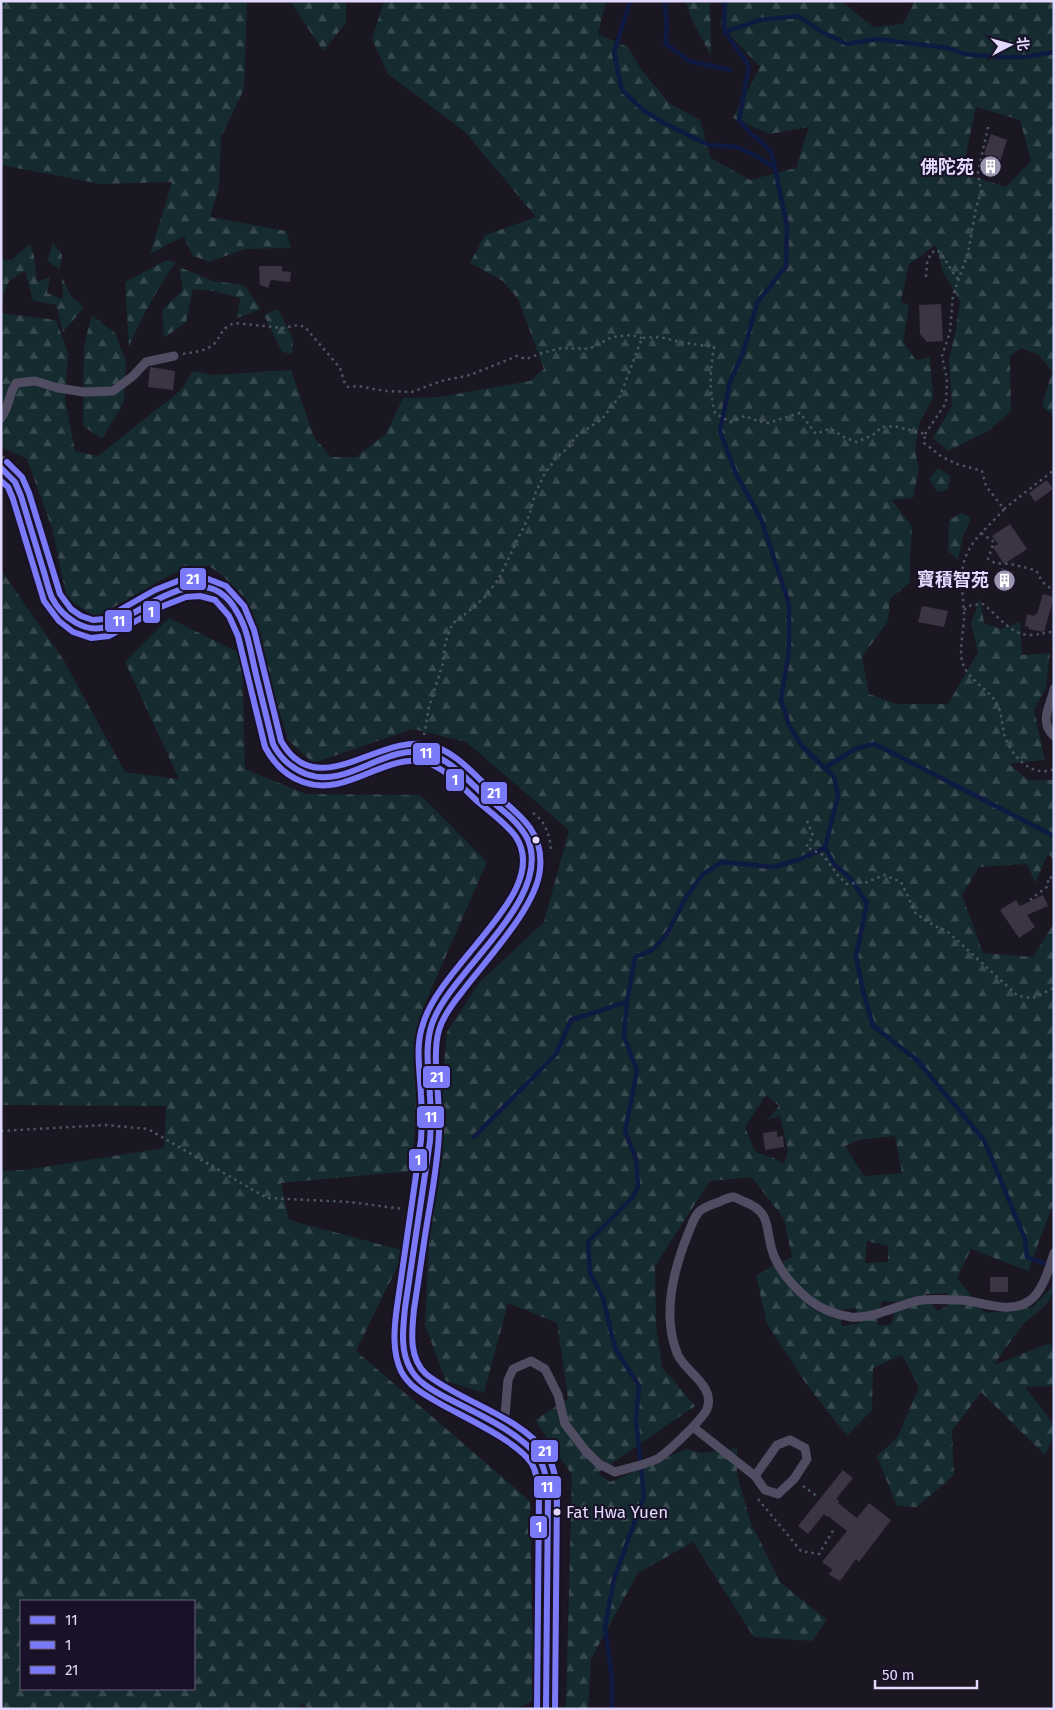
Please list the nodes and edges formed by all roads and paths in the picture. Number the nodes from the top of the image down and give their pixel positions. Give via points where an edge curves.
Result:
1 (988, 127) dead end
2 (926, 277) dead end
3 (959, 280) junction
4 (642, 338) junction
5 (174, 356) joint
6 (1, 418) edge
7 (925, 434) junction
8 (1, 468) edge
9 (1054, 470) edge
10 (1004, 509) junction
11 (981, 532) junction
12 (1054, 593) edge
13 (964, 610) junction
14 (1054, 632) edge
15 (1054, 689) edge
16 (1054, 736) edge
17 (422, 738) dead end
18 (1054, 769) edge
19 (807, 820) dead end
20 (1054, 877) edge
21 (1030, 900) dead end
22 (1054, 988) edge
23 (1, 1131) edge
24 (420, 1212) junction
25 (1053, 1256) edge
26 (693, 1427) junction
27 (504, 1430) junction
28 (755, 1476) junction
29 (794, 1479) junction
30 (818, 1497) dead end
31 (834, 1529) dead end
32 (546, 1709) edge

1 - 3 path via 978,172 981,192
2 - 3 path via 931,253 937,250
3 - 7 path via 950,332 942,356 947,379 946,403
4 - 5 path via 630,335 612,337 589,348 562,348 526,359 517,356 470,375 412,392 348,387 340,368 305,327 299,325 283,328 235,323 220,332 214,344 202,351
4 - 7 path via 660,337 714,347 710,395 715,413 730,422 745,416 768,423 800,413 816,434 830,428 857,442 882,427 894,426
4 - 17 path via 620,396 602,419 576,437 557,457 544,475 529,516 498,578 486,596 452,624
5 - 6 lane via 146,362 113,391 84,392 35,381 16,383
7 - 10 path via 924,443 942,457 982,471 986,486
8 - 24 main road via 15,482 21,496 52,598 71,620 85,628 100,628 176,591 200,587 214,589 226,598 242,621 273,744 292,767 309,776 326,778 403,753 430,754 450,765 516,823 525,835 531,849 532,865 518,903 443,1003 431,1026 428,1050 430,1147
9 - 10 path
10 - 11 path
11 - 12 path via 994,542 988,559 1035,570
11 - 13 path via 966,556 962,577
13 - 14 path via 971,605 983,604 1020,634
13 - 18 path via 962,660 968,676 998,705 1004,734 1021,762 1035,770
15 - 16 lane via 1045,713 1049,731
19 - 22 path via 813,836 806,847 824,855 847,884 867,882 884,875 901,882 916,914 947,931 1018,996 1033,998
20 - 21 path via 1048,878 1048,886
23 - 24 path via 105,1125 148,1129 266,1198 350,1202
24 - 27 main road via 404,1326 405,1351 410,1368 426,1385
25 - 26 lane via 1041,1286 1030,1301 1016,1307 962,1300 918,1300 854,1317 830,1313 792,1285 775,1258 766,1217 755,1206 734,1197 714,1204 700,1211 683,1246 674,1274 669,1317 677,1355 704,1386 708,1396 707,1408
26 - 27 lane via 657,1458 615,1472 599,1464 565,1424 558,1395 545,1369 531,1361 514,1369 508,1380
26 - 28 lane
27 - 32 main road via 533,1450 547,1481
28 - 29 lane via 765,1490 778,1494
28 - 29 lane via 777,1445 790,1440 805,1448 807,1459
28 - 31 path via 752,1484 758,1500 802,1551 819,1554
29 - 30 path

